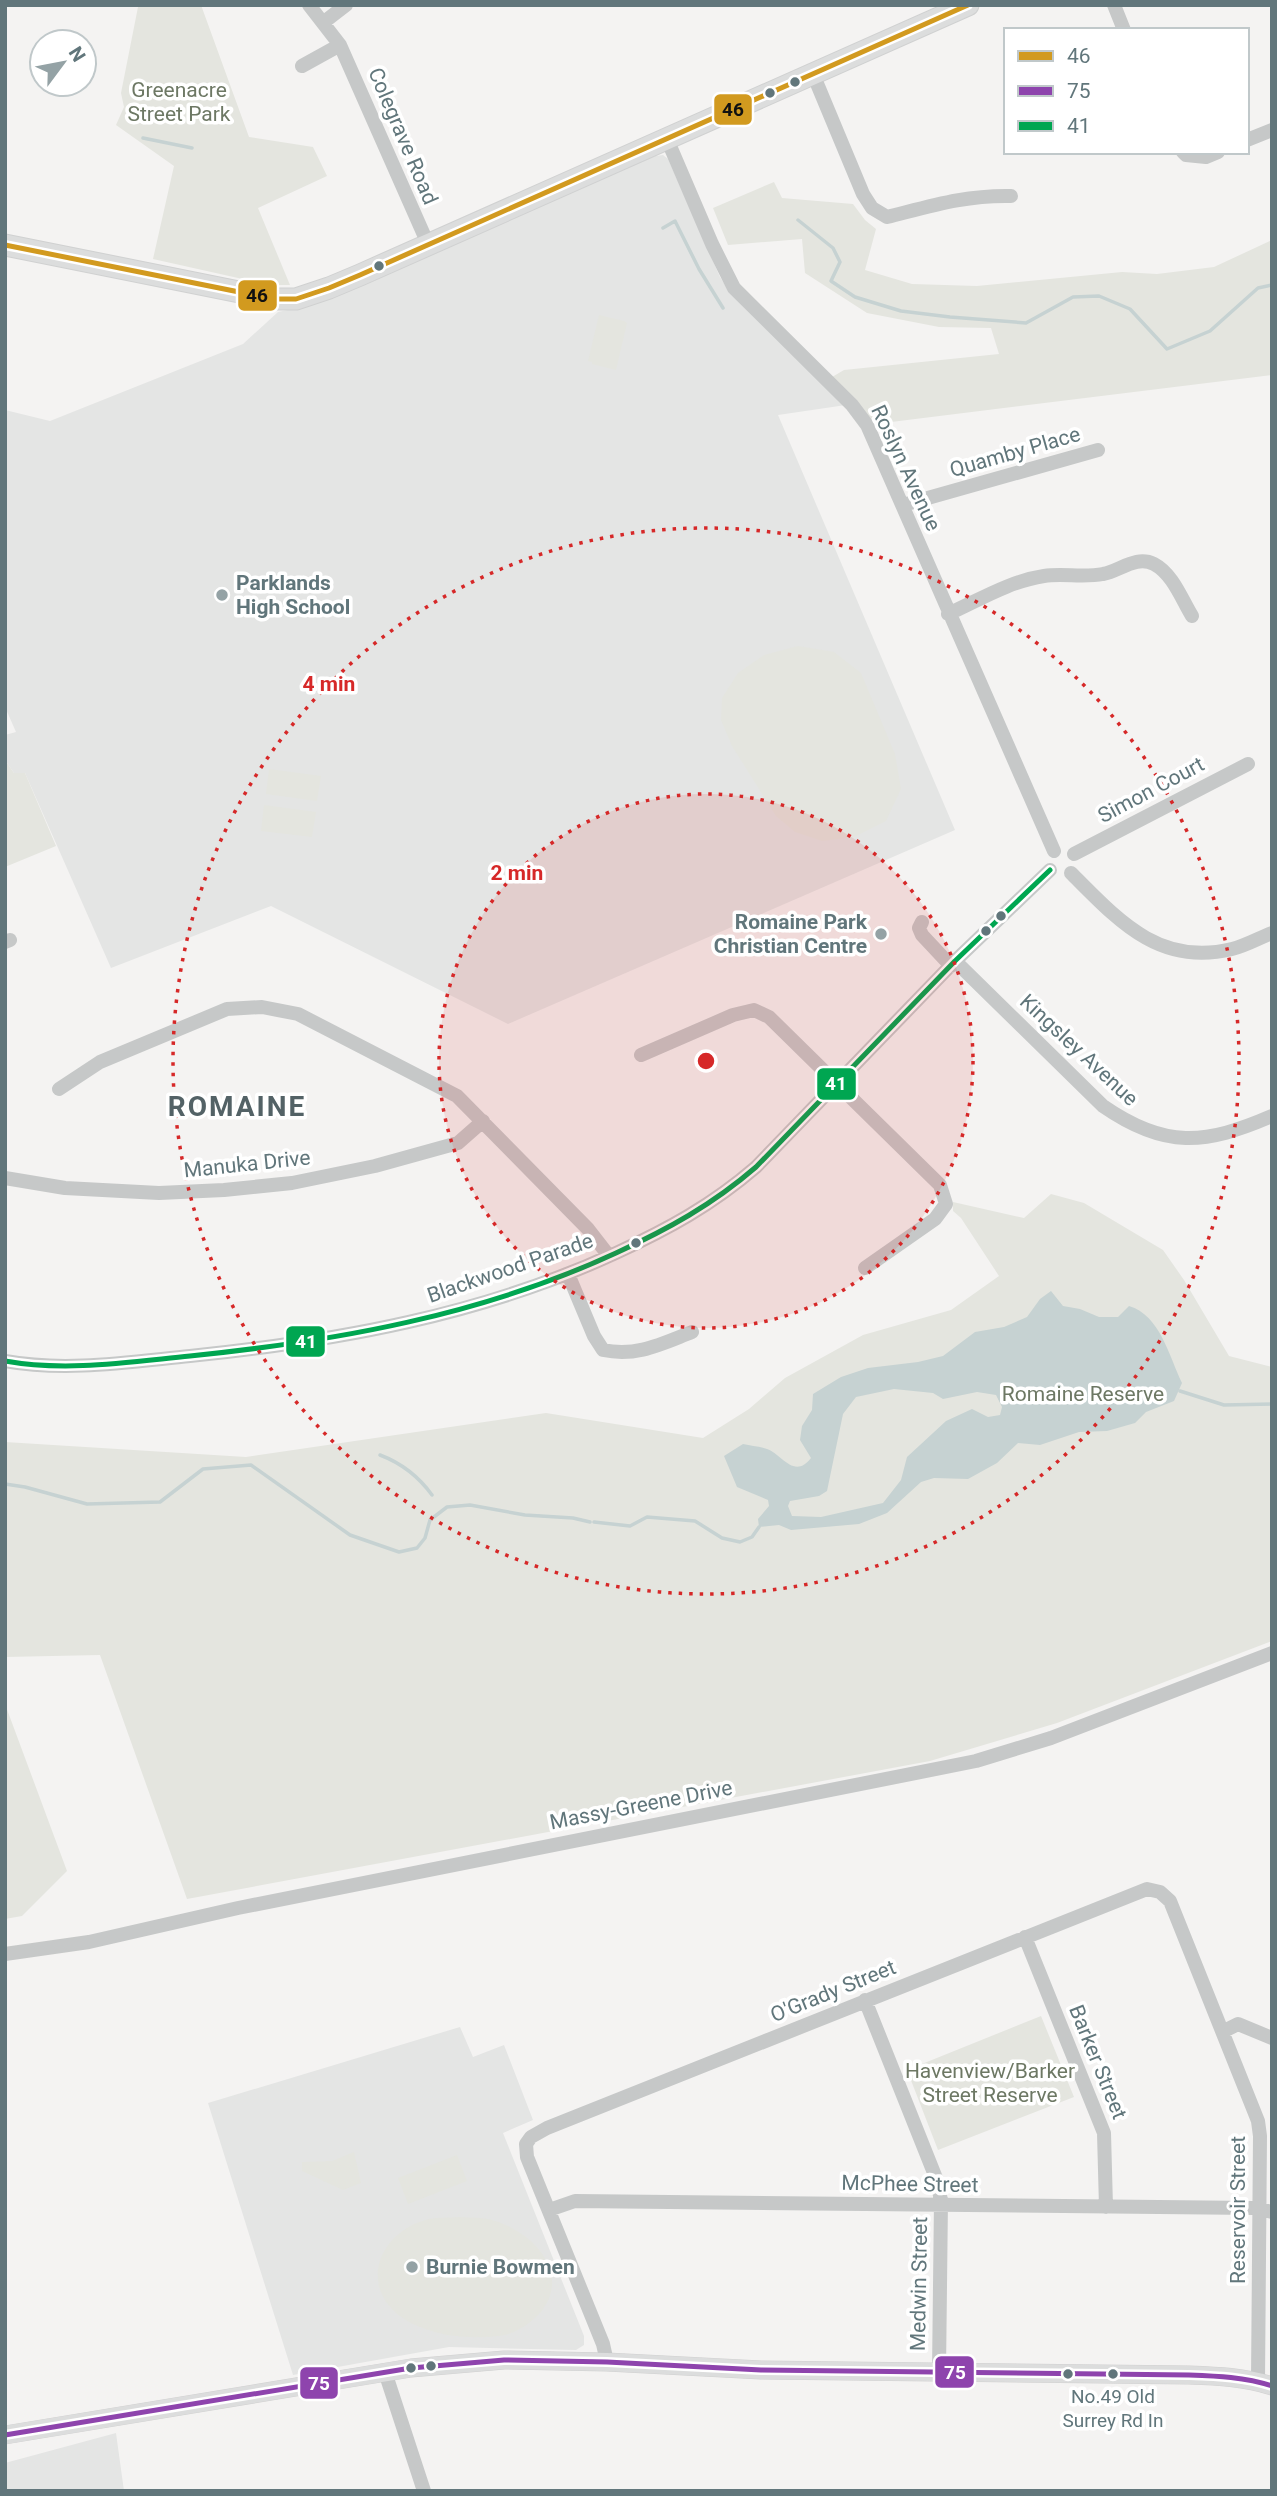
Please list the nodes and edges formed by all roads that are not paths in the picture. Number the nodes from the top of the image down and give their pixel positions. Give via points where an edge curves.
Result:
1 (309, 5) edge
2 (346, 5) edge
3 (968, 5) edge
4 (1114, 5) edge
5 (324, 22) junction
6 (1123, 28) edge
7 (340, 45) junction
8 (302, 66) dead end
9 (813, 74) junction
10 (1272, 130) edge
11 (667, 139) junction
12 (1249, 139) edge
13 (1184, 154) edge
14 (1213, 154) edge
15 (1012, 196) dead end
16 (428, 244) junction
17 (5, 245) edge
18 (1098, 450) dead end
19 (903, 505) junction
20 (948, 614) junction
21 (1192, 616) dead end
22 (1248, 764) dead end
23 (1054, 851) junction
24 (1074, 854) junction
25 (1051, 870) junction
26 (1071, 873) junction
27 (922, 922) dead end
28 (1272, 933) edge
29 (953, 963) junction
30 (641, 1055) dead end
31 (837, 1083) junction
32 (59, 1089) dead end
33 (1272, 1116) edge
34 (483, 1121) junction
35 (5, 1178) edge
36 (608, 1256) junction
37 (865, 1268) dead end
38 (568, 1274) junction
39 (692, 1332) dead end
40 (5, 1361) edge
41 (1272, 1653) edge
42 (1160, 1892) joint
43 (1025, 1937) junction
44 (5, 1954) edge
45 (865, 2000) junction
46 (1224, 2031) junction
47 (1272, 2038) edge
48 (941, 2205) junction
49 (1106, 2207) junction
50 (549, 2210) junction
51 (1266, 2211) edge
52 (607, 2362) junction
53 (385, 2372) junction
54 (939, 2372) junction
55 (1265, 2384) edge
56 (5, 2435) edge
57 (424, 2491) edge

1 - 5 street, Colegrave Road
2 - 5 street
3 - 9 highway
4 - 6 street
5 - 7 street, Colegrave Road
7 - 8 street
7 - 16 street, Colegrave Road
9 - 11 highway
9 - 15 street via 872,208 887,217 981,195
10 - 12 street
11 - 16 highway
11 - 19 street, Roslyn Avenue via 734,288 852,405 867,425
13 - 14 street
16 - 17 highway via 296,299 274,299
18 - 19 street, Quamby Place
19 - 20 street, Roslyn Avenue
20 - 21 street via 1022,581 1107,574 1142,562 1154,564 1166,574
20 - 23 street, Roslyn Avenue
22 - 24 street, Simon Court
23 - 24 street
23 - 25 street via 1048,862
24 - 26 street via 1076,866
25 - 26 street via 1058,876
25 - 29 street, Blackwood Parade
26 - 28 street via 1150,942 1179,952 1233,949
27 - 29 street, Kingsley Avenue via 922,935
29 - 31 street, Blackwood Parade
29 - 33 street, Kingsley Avenue via 1103,1106 1128,1124 1157,1135 1200,1139 1235,1132
30 - 31 street via 754,1010 769,1017
31 - 36 street, Blackwood Parade via 726,1193 683,1220
31 - 37 street via 940,1185 946,1204 935,1219
32 - 34 street via 100,1062 148,1041 227,1009 261,1007 298,1014 420,1075 457,1096
34 - 35 street, Manuka Drive via 458,1143 292,1183 159,1194 65,1188
34 - 36 street via 588,1229
36 - 38 street, Blackwood Parade
38 - 39 street via 603,1350 621,1354 644,1350
38 - 40 street, Blackwood Parade via 447,1313 339,1337 105,1364
41 - 44 street, Massy-Greene Drive via 1051,1738 976,1761 89,1942
42 - 43 street, O'Grady Street via 1147,1889
42 - 46 street, Reservoir Street via 1170,1901
43 - 45 street, O'Grady Street
43 - 49 street, Barker Street via 1104,2133
45 - 48 street, Medwin Street via 936,2178
45 - 50 street, O'Grady Street via 531,2137 526,2144 527,2157
46 - 47 street via 1238,2024
46 - 51 street, Reservoir Street via 1258,2120
48 - 49 street, McPhee Street
48 - 50 street, McPhee Street via 575,2201
48 - 54 street, Medwin Street
49 - 51 street, McPhee Street
50 - 52 street
51 - 55 street, Reservoir Street
52 - 53 main road via 504,2360
52 - 54 main road
53 - 56 main road
53 - 57 street
54 - 55 main road via 1223,2376

